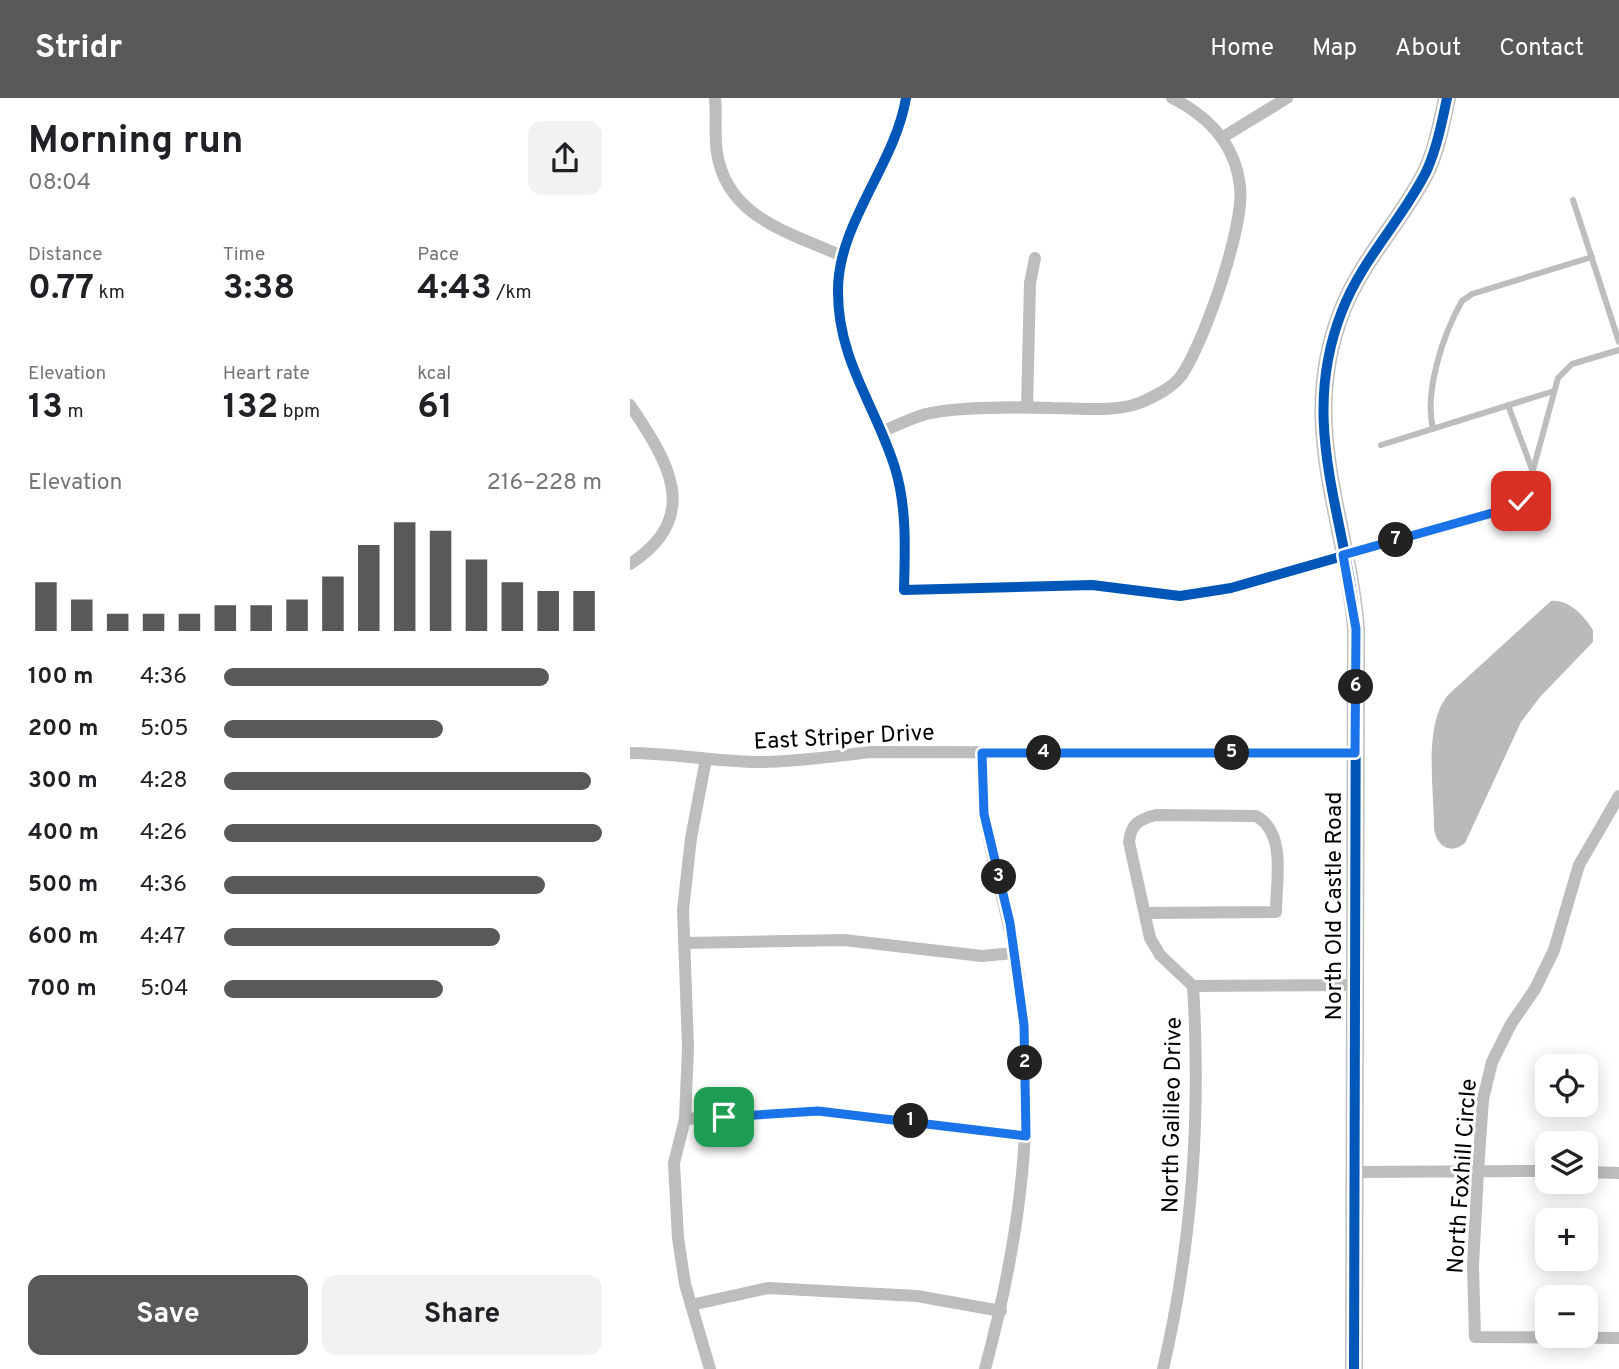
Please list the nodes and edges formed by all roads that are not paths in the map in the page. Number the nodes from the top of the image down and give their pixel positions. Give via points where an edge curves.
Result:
1 (715, 98) edge
2 (906, 98) edge
3 (1172, 98) edge
4 (1287, 98) edge
5 (1447, 98) edge
6 (1223, 137) junction
7 (1573, 200) dead end
8 (840, 256) junction
9 (1592, 257) junction
10 (1035, 258) dead end
11 (1619, 342) edge
12 (1619, 350) edge
13 (1554, 391) junction
14 (630, 405) edge
15 (1508, 405) junction
16 (1027, 407) junction
17 (1433, 429) junction
18 (881, 432) junction
19 (1381, 445) dead end
20 (1533, 473) junction
21 (1343, 555) junction
22 (630, 564) edge
23 (630, 753) edge
24 (982, 753) junction
25 (1355, 753) junction
26 (706, 759) junction
27 (1619, 796) edge
28 (1145, 914) junction
29 (685, 943) junction
30 (1014, 953) junction
31 (1353, 985) junction
32 (1194, 986) junction
33 (685, 1119) junction
34 (1026, 1136) junction
35 (1478, 1171) junction
36 (1535, 1171) edge
37 (1355, 1172) junction
38 (1598, 1172) edge
39 (1619, 1173) edge
40 (691, 1305) junction
41 (1001, 1311) junction
42 (1619, 1338) edge
43 (710, 1369) edge
44 (985, 1369) edge
45 (1163, 1369) edge
46 (1354, 1369) edge

1 - 8 street via 716,150 724,182 741,205
2 - 8 street via 899,127
3 - 6 street via 1192,108
4 - 6 street
5 - 21 street, North Old Castle Road via 1427,169 1356,280 1332,339 1324,374 1322,436
6 - 16 street via 1240,186 1240,217 1196,348 1180,378 1138,404
7 - 9 lane
8 - 18 street via 841,334
9 - 11 lane
9 - 17 lane via 1462,301 1432,385 1429,414
10 - 16 street via 1030,284
12 - 13 lane via 1572,364 1558,378
13 - 15 lane
13 - 20 lane
14 - 22 street via 668,465 673,498 656,542
15 - 17 lane
15 - 20 lane
16 - 18 street via 925,415
17 - 19 lane
18 - 21 street via 896,469 904,511 904,590 1092,585 1180,596 1231,588
20 - 21 lane via 1527,492 1513,507
21 - 25 street, North Old Castle Road via 1356,629
23 - 26 street, East Striper Drive
24 - 25 street, East Striper Drive
24 - 26 street, East Striper Drive via 872,752 756,762
24 - 30 street via 984,814
25 - 31 street, North Old Castle Road
26 - 29 street via 686,873
27 - 35 street, North Foxhill Circle via 1579,865 1554,950 1492,1062 1483,1099
28 - 28 street via 1129,842 1131,829 1141,818 1256,816 1269,823 1276,835 1276,912
28 - 32 street via 1150,938 1160,955
29 - 30 street via 844,940 982,956
29 - 33 street
30 - 34 street via 1024,1025
31 - 32 street
31 - 37 street, North Old Castle Road
32 - 45 street, North Galileo Drive via 1195,1182 1182,1281
33 - 34 street via 818,1111
33 - 40 street via 674,1163 678,1238
34 - 41 street via 1016,1241
35 - 36 street
35 - 37 street
35 - 42 street, North Foxhill Circle via 1475,1337
37 - 46 street, North Old Castle Road
38 - 39 street
40 - 41 street via 768,1288 917,1296
40 - 43 street
41 - 44 street

